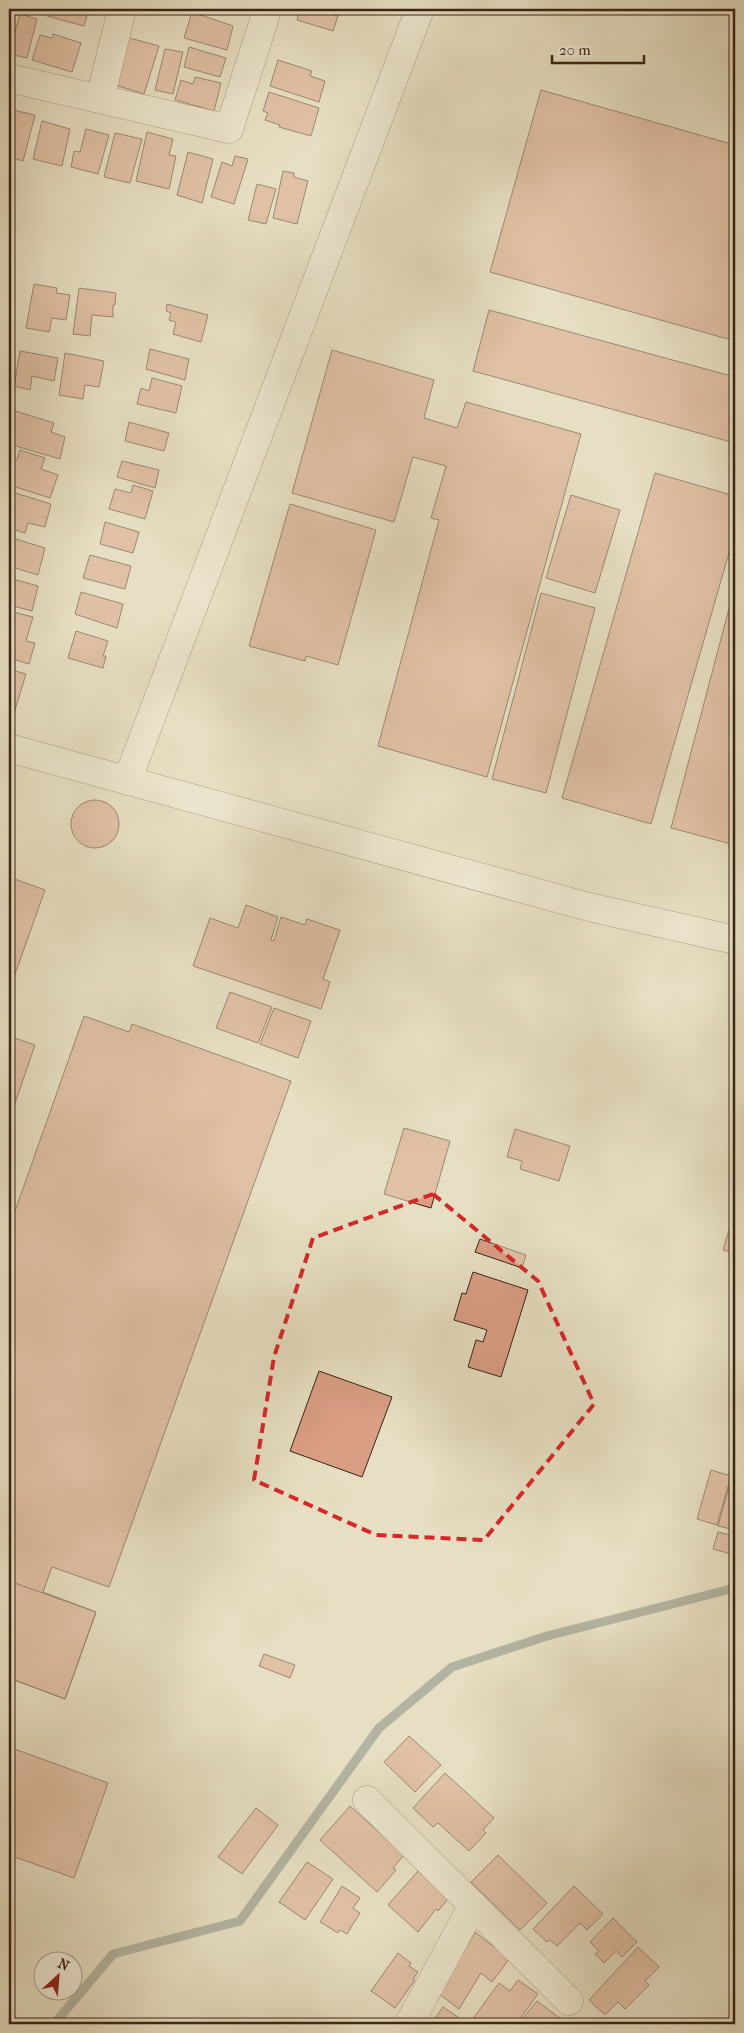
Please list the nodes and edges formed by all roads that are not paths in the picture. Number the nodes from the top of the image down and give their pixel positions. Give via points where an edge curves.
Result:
1 (122, 9) edge
2 (420, 9) edge
3 (265, 16) dead end
4 (9, 78) edge
5 (100, 99) junction
6 (9, 748) edge
7 (127, 781) junction
8 (735, 940) edge
9 (367, 1800) dead end
10 (473, 1906) junction
11 (569, 2001) dead end
12 (409, 2024) edge

1 - 5 street
2 - 7 street
3 - 5 street via 229,129
4 - 5 street
6 - 7 street
7 - 8 street via 589,907
9 - 10 street
10 - 11 street
10 - 12 street

